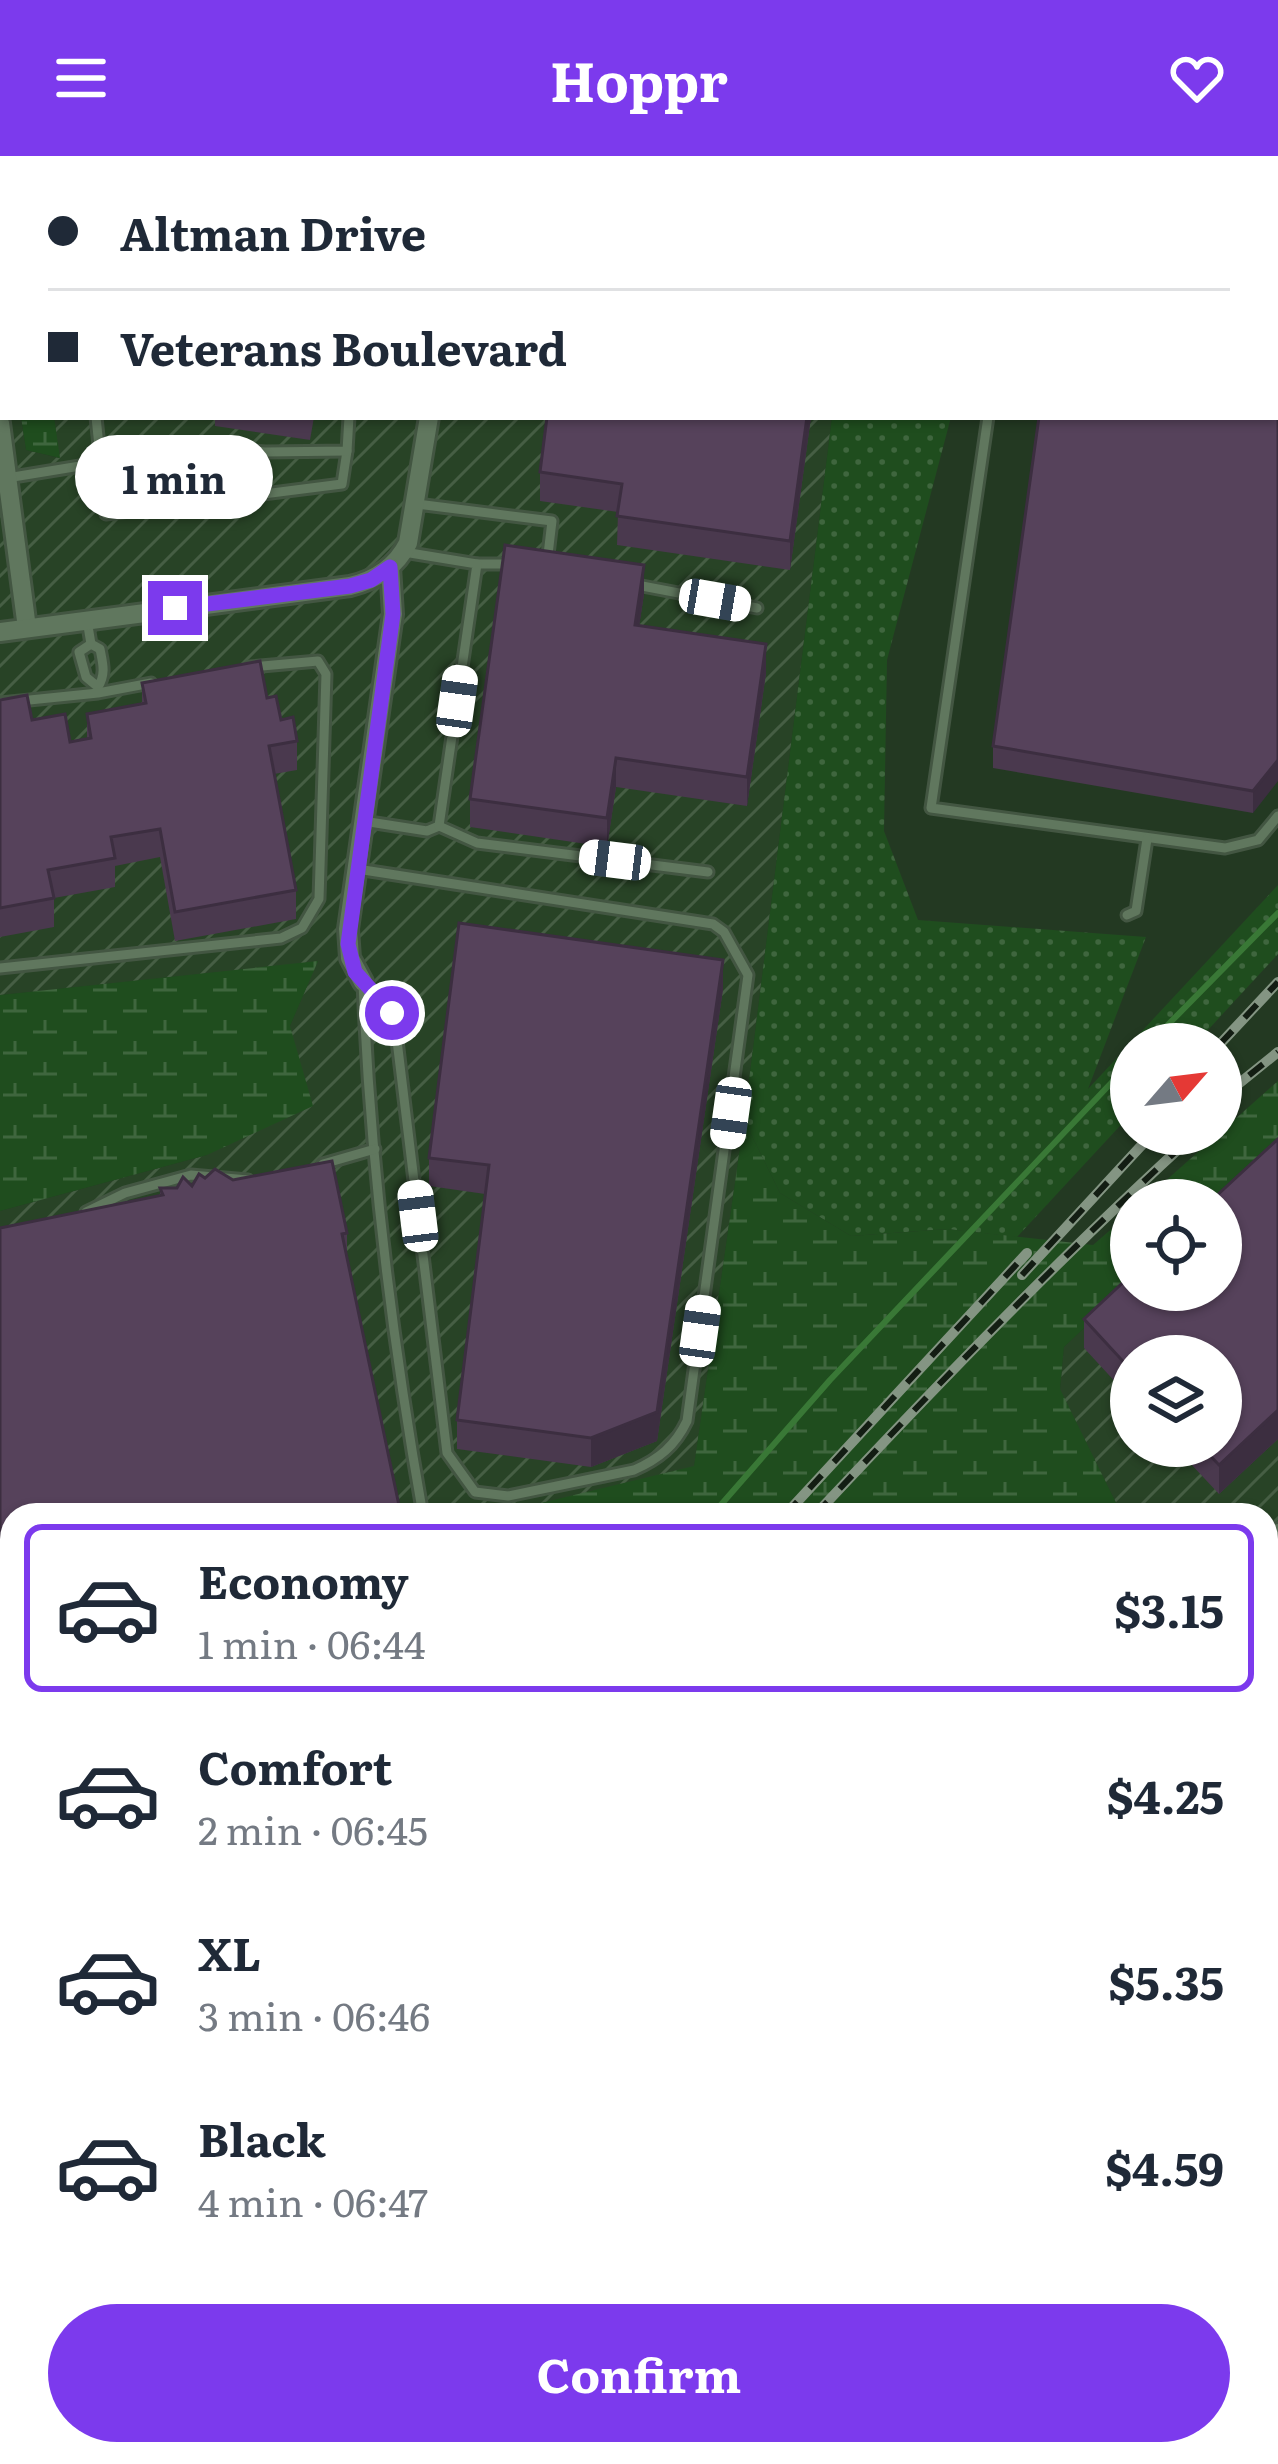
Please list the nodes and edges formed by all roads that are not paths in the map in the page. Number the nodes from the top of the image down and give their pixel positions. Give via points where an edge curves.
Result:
1 (96, 420) edge
2 (349, 420) edge
3 (429, 420) edge
4 (988, 420) edge
5 (0, 423) edge
6 (347, 451) junction
7 (101, 460) junction
8 (7, 478) junction
9 (416, 504) junction
10 (397, 560) junction
11 (477, 564) junction
12 (616, 582) edge
13 (757, 608) dead end
14 (87, 620) junction
15 (27, 628) junction
16 (0, 632) edge
17 (91, 644) junction
18 (236, 669) edge
19 (167, 680) edge
20 (98, 690) junction
21 (0, 704) edge
22 (1278, 816) edge
23 (363, 821) junction
24 (439, 826) junction
25 (1148, 839) junction
26 (357, 869) junction
27 (708, 872) dead end
28 (1127, 915) dead end
29 (0, 968) edge
30 (363, 982) junction
31 (375, 1149) junction
32 (304, 1168) edge
33 (266, 1176) edge
34 (70, 1220) edge
35 (421, 1503) edge

1 - 7 lane
2 - 6 lane
3 - 9 street
4 - 25 lane via 931,808
5 - 8 street
6 - 7 lane via 202,446
6 - 7 lane via 342,484 106,514
7 - 8 lane
8 - 15 street
9 - 10 street
9 - 11 lane via 552,521 546,568
10 - 11 lane
10 - 14 street via 350,586
10 - 23 street
11 - 24 lane
12 - 13 lane
14 - 15 street
14 - 17 lane
15 - 16 street
17 - 20 lane via 102,661
17 - 20 lane via 79,652
18 - 29 lane via 306,659 326,674 319,899 302,928 281,938
19 - 20 lane
20 - 21 lane
22 - 25 lane via 1258,840 1240,846
23 - 24 lane
23 - 26 street
24 - 27 lane via 476,844
25 - 28 lane via 1136,910
26 - 30 street via 348,944
26 - 30 lane via 713,924 748,975 687,1421 652,1462 508,1496 476,1492 447,1453 395,1024
30 - 31 lane
31 - 32 lane
31 - 35 lane
33 - 34 lane via 191,1175 125,1193

